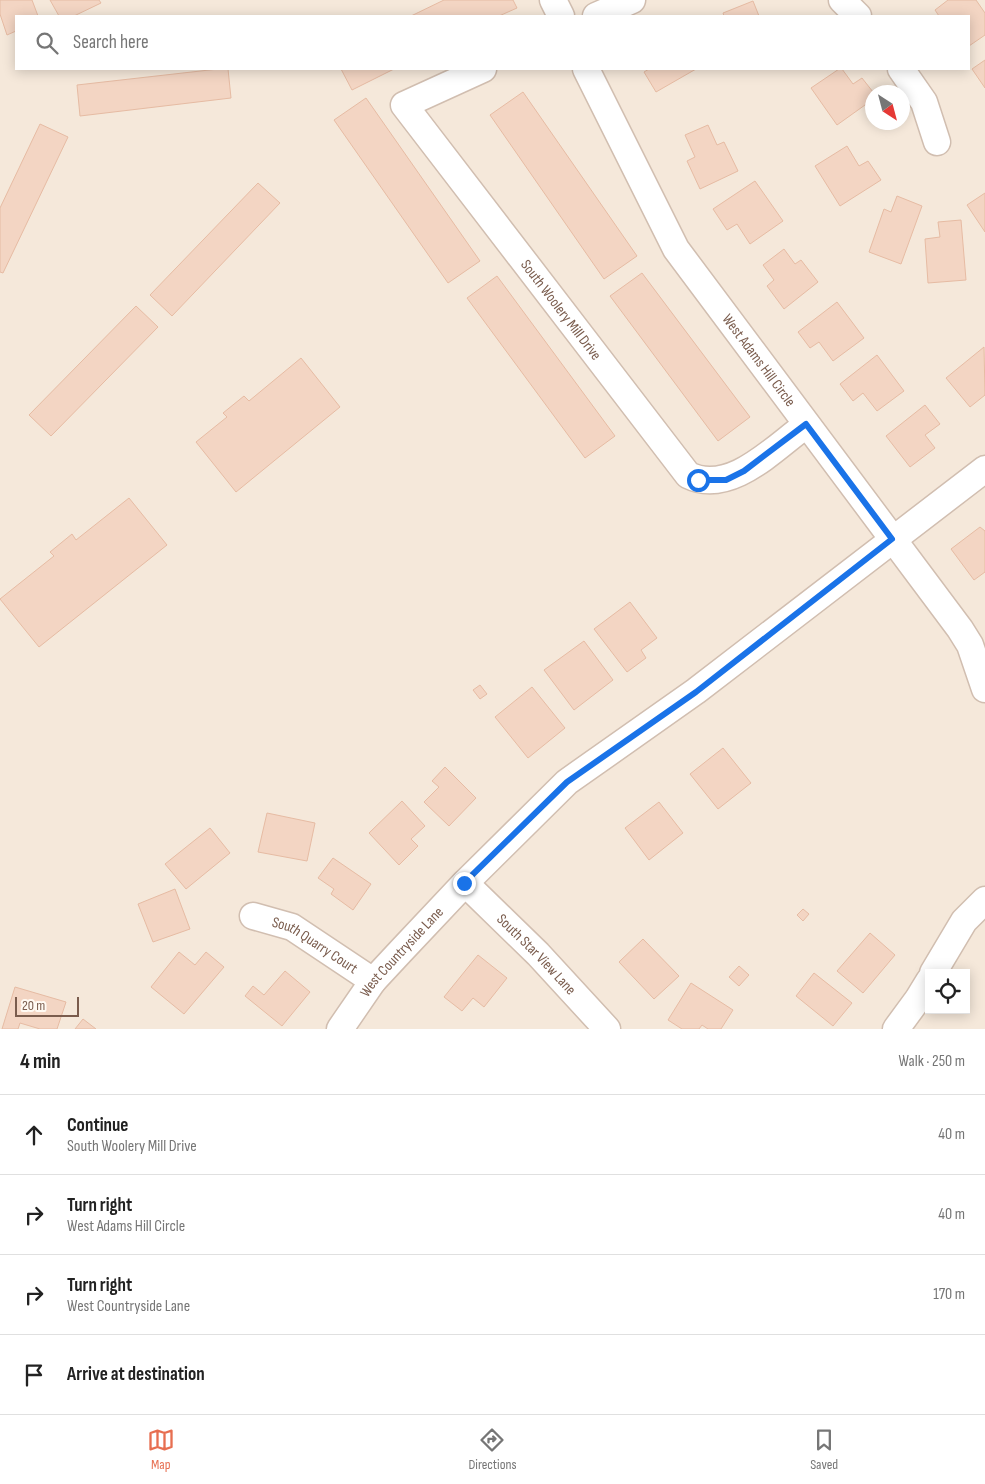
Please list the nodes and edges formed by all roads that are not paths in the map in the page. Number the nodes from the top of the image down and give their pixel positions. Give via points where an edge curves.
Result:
1 (553, 0) edge
2 (632, 0) edge
3 (842, 0) edge
4 (560, 15) edge
5 (598, 15) edge
6 (857, 15) edge
7 (481, 70) edge
8 (586, 70) edge
9 (902, 70) edge
10 (937, 142) dead end
11 (806, 424) junction
12 (985, 469) edge
13 (892, 539) junction
14 (977, 639) edge
15 (985, 689) edge
16 (464, 883) junction
17 (985, 900) edge
18 (254, 916) dead end
19 (935, 969) edge
20 (373, 982) junction
21 (925, 988) edge
22 (340, 1029) edge
23 (607, 1029) edge
24 (896, 1029) edge

1 - 4 street
2 - 5 street
3 - 6 street
7 - 11 street, South Woolery Mill Drive via 404,105 688,475 698,480 726,480 744,471
8 - 11 street, West Adams Hill Circle via 676,250
9 - 10 street via 924,102
11 - 13 street, West Adams Hill Circle
12 - 13 street, West Countryside Lane
13 - 14 street, West Adams Hill Circle
13 - 16 street, West Countryside Lane via 696,692 567,782
14 - 15 street, West Adams Hill Circle
16 - 20 street, West Countryside Lane
16 - 23 street, South Star View Lane via 538,954
17 - 19 street via 964,921
18 - 20 street, South Quarry Court via 292,926
20 - 22 street, West Countryside Lane
21 - 24 street

